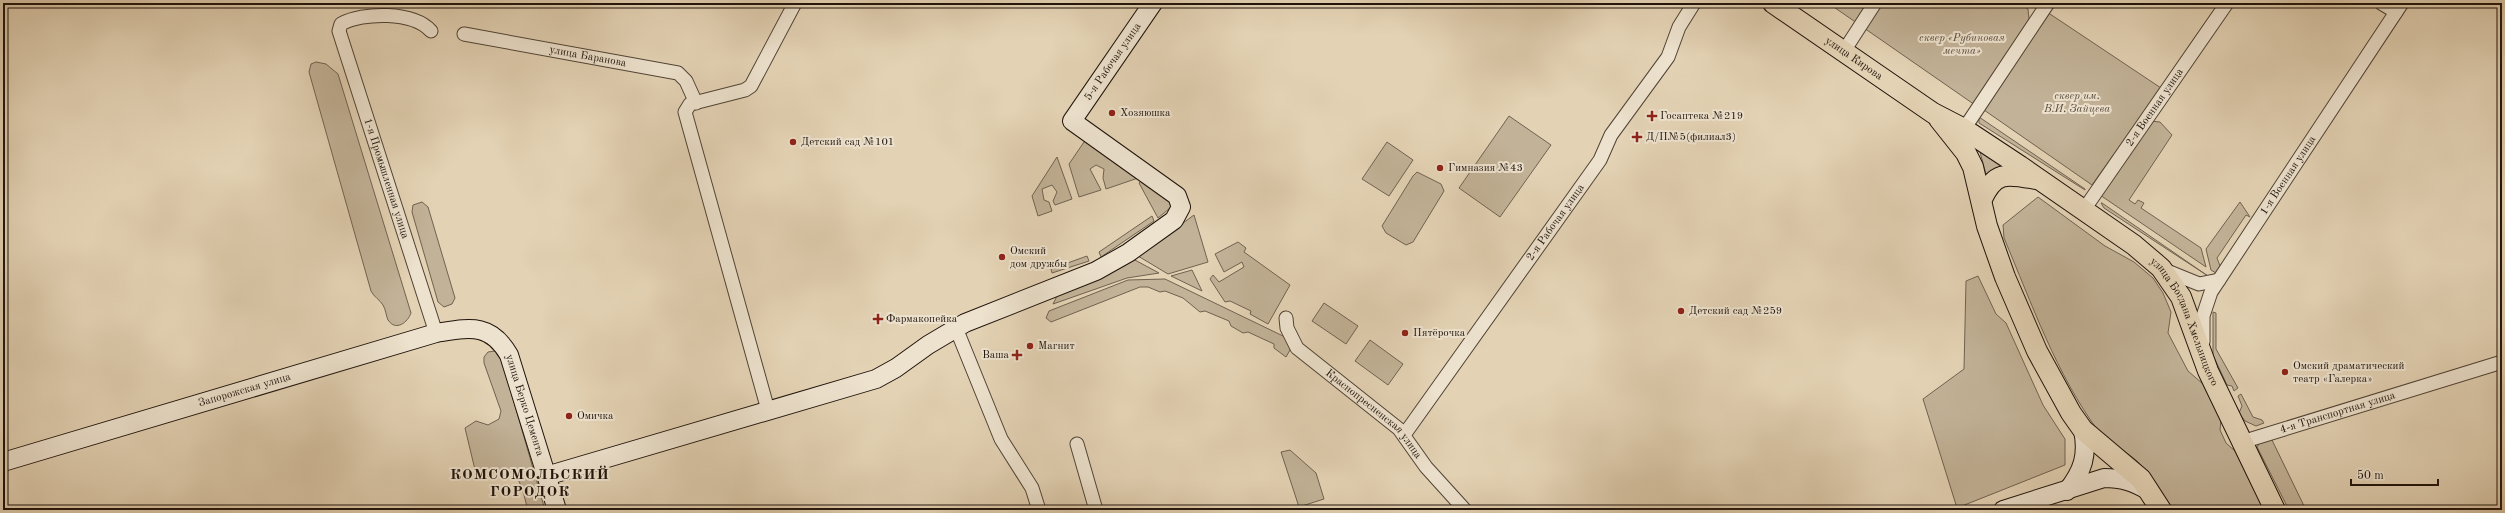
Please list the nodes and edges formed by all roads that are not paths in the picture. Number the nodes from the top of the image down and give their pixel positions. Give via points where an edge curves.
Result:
1 (795, 3) edge
2 (1153, 3) edge
3 (1694, 3) edge
4 (1773, 3) edge
5 (1875, 3) edge
6 (2048, 3) edge
7 (2227, 3) edge
8 (2382, 3) edge
9 (2399, 8) edge
10 (431, 31) dead end
11 (464, 34) dead end
12 (1844, 51) junction
13 (696, 102) junction
14 (1934, 113) junction
15 (1964, 128) junction
16 (2039, 180) junction
17 (1982, 199) junction
18 (2083, 211) junction
19 (2162, 268) junction
20 (2219, 280) junction
21 (1286, 318) dead end
22 (956, 328) junction
23 (487, 331) joint
24 (436, 333) junction
25 (2204, 358) junction
26 (2502, 362) edge
27 (768, 410) junction
28 (2083, 430) junction
29 (1404, 435) junction
30 (2242, 442) junction
31 (1077, 444) dead end
32 (3, 462) edge
33 (546, 476) junction
34 (2067, 491) junction
35 (2150, 492) junction
36 (557, 510) edge
37 (1039, 510) edge
38 (1096, 510) edge
39 (1466, 510) edge
40 (2002, 510) edge
41 (2161, 510) edge
42 (2275, 510) edge

1 - 13 street via 751,86 745,90
2 - 22 street, 5-я Рабочая улица via 1072,121 1177,196 1181,207 1174,220 1128,253 1096,271
3 - 29 street, 2-я Рабочая улица via 1680,27 1668,57 1611,135 1600,160
4 - 12 main road, улица Кирова
5 - 12 street
6 - 15 street
7 - 18 street, 2-я Военная улица
8 - 9 street
9 - 20 street, 1-я Военная улица
10 - 24 street, 1-я Промышленная улица via 420,22 399,16 360,17 341,24 339,31
11 - 13 street, улица Баранова via 678,73 686,81
12 - 14 main road, улица Кирова
13 - 27 street via 690,104 685,112
14 - 15 main road, улица Кирова
14 - 17 main road, улица Кирова via 1966,153
15 - 16 main road, улица Кирова
16 - 17 main road via 2011,175 2001,176 1988,186
16 - 18 main road, улица Богдана Хмельницкого
17 - 28 main road via 1987,226 2037,351
18 - 19 main road, улица Богдана Хмельницкого via 2134,245
19 - 20 street via 2199,284
19 - 25 main road, улица Богдана Хмельницкого via 2181,297
20 - 25 street, 1-я Военная улица via 2211,292 2203,316
21 - 29 street, Краснопресненская улица via 1287,328 1297,348 1400,429
22 - 27 street via 876,379
22 - 37 street via 1001,439 1032,488
23 - 24 street, Запорожская улица via 469,328
23 - 33 street, улица Берко Цемента via 502,341 509,354
24 - 32 street, Запорожская улица
25 - 30 main road, улица Богдана Хмельницкого
26 - 30 street, 4-я Транспортная улица
27 - 33 street
28 - 34 street via 2085,459 2079,476
28 - 35 main road via 2132,471
29 - 39 street, Краснопресненская улица via 1426,468
30 - 42 main road, улица Богдана Хмельницкого
31 - 38 street
33 - 36 street, улица Берко Цемента
34 - 35 street via 2104,478 2117,478 2133,482
34 - 40 street
35 - 41 main road

